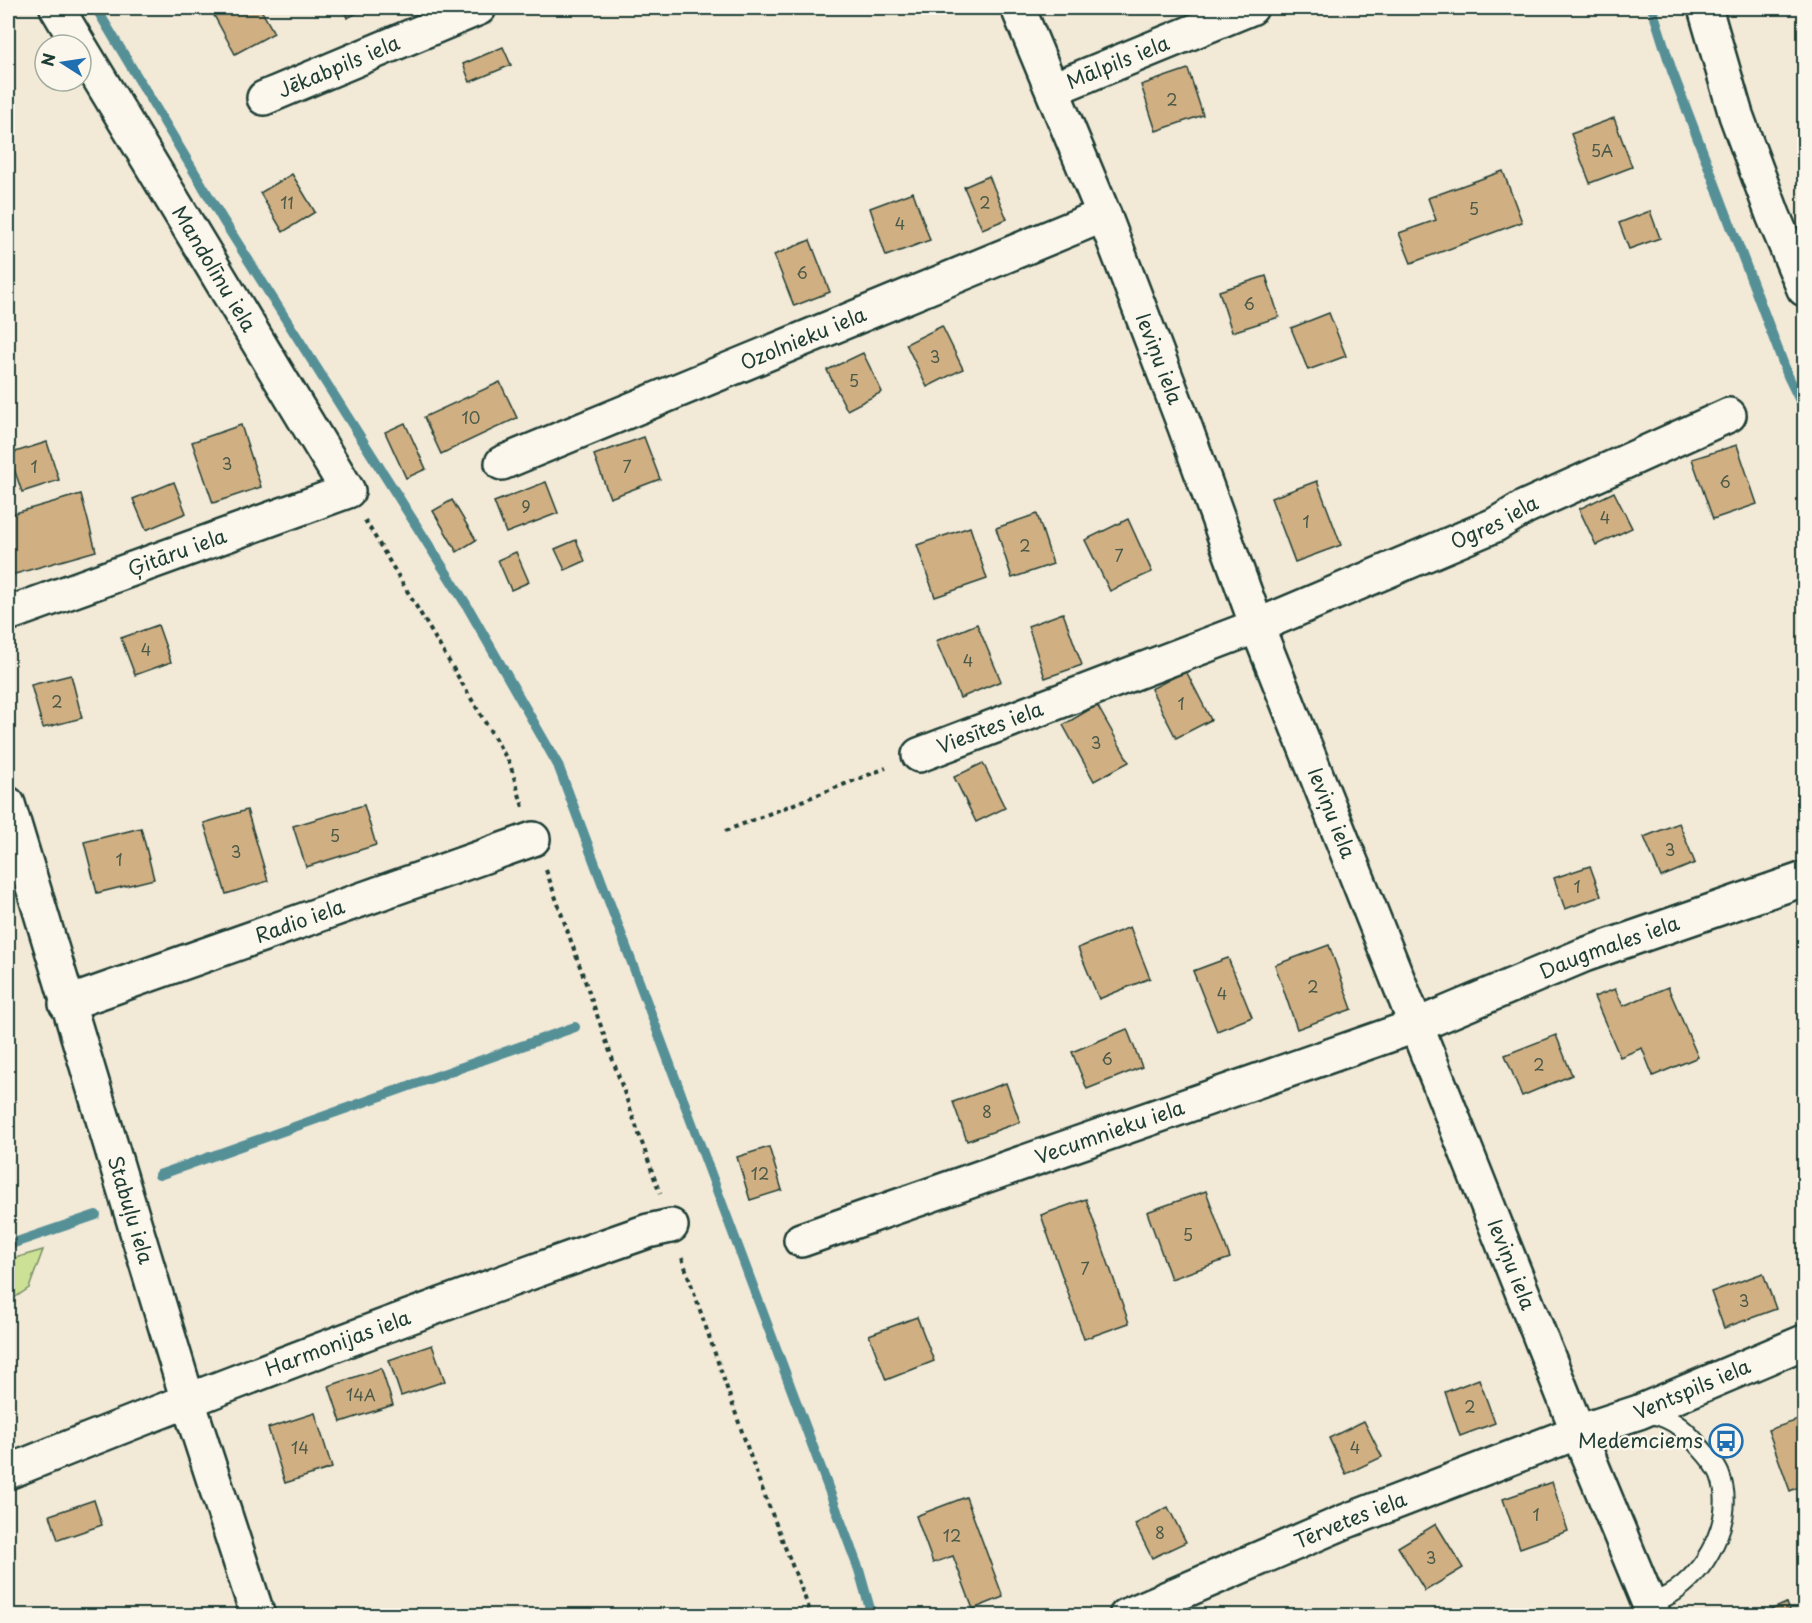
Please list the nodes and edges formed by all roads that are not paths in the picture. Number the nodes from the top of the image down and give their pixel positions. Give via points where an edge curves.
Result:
1 (57, 8) edge
2 (479, 8) edge
3 (1018, 8) edge
4 (1251, 8) edge
5 (1705, 8) edge
6 (72, 33) edge
7 (93, 68) edge
8 (1053, 89) junction
9 (264, 98) dead end
10 (1104, 215) junction
11 (1804, 289) edge
12 (1729, 416) dead end
13 (502, 463) dead end
14 (348, 491) joint
15 (8, 614) edge
16 (1257, 626) junction
17 (919, 755) road end
18 (8, 804) edge
19 (533, 839) road end
20 (1804, 879) edge
21 (66, 1004) junction
22 (1418, 1025) junction
23 (671, 1226) road end
24 (801, 1240) dead end
25 (1804, 1342) edge
26 (188, 1401) junction
27 (1639, 1412) junction
28 (1578, 1432) junction
29 (8, 1472) edge
30 (1652, 1610) edge
31 (258, 1616) edge
32 (1126, 1616) edge

1 - 6 street, Mandolīnu iela
2 - 9 street, Jēkabpils iela
3 - 8 street, Ieviņu iela
4 - 8 street, Mālpils iela
5 - 11 street via 1736,115
7 - 14 street, Mandolīnu iela
8 - 10 street, Ieviņu iela
10 - 13 street, Ozolnieku iela
10 - 16 street, Ieviņu iela
12 - 16 street, Ogres iela via 1525,507 1495,525
14 - 15 street, Ģitāru iela
16 - 17 street, Viesītes iela
16 - 22 street, Ieviņu iela
18 - 21 street, Stabuļu iela
19 - 21 street, Radio iela
20 - 22 street, Daugmales iela via 1584,955
21 - 26 street, Stabuļu iela
22 - 24 street, Vecumnieku iela
22 - 28 street, Ieviņu iela
23 - 26 street, Harmonijas iela via 474,1292
25 - 27 street, Ventspils iela
26 - 29 street, Harmonijas iela
26 - 31 street, Stabuļu iela
27 - 28 street, Ventspils iela
27 - 30 lane via 1659,1414 1676,1423 1694,1441 1720,1473 1725,1500 1722,1524 1712,1550 1678,1589
28 - 30 street, Ieviņu iela
28 - 32 street, Tērvetes iela via 1344,1522

